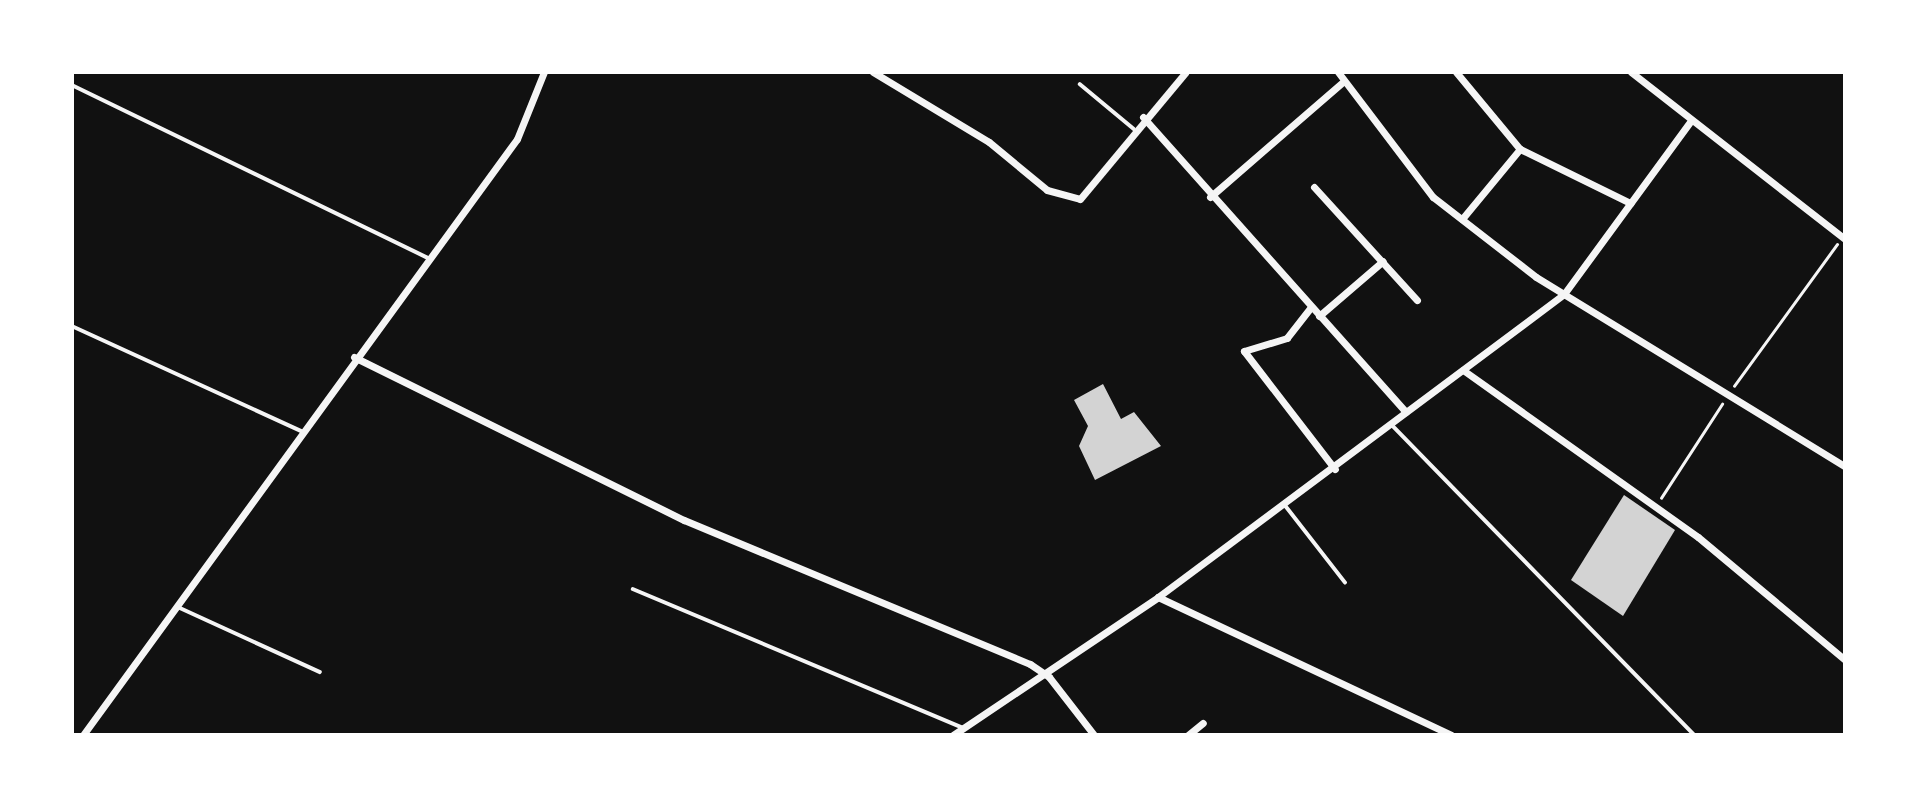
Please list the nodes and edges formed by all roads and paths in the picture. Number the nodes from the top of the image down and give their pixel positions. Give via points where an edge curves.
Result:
1 (544, 72) edge
2 (873, 72) edge
3 (1186, 72) edge
4 (1338, 72) edge
5 (1456, 72) edge
6 (1631, 72) edge
7 (1344, 81) junction
8 (1080, 83) dead end
9 (72, 85) edge
10 (1143, 117) junction
11 (1690, 122) junction
12 (1134, 129) junction
13 (1520, 149) junction
14 (1314, 187) dead end
15 (1210, 197) junction
16 (1630, 203) junction
17 (1462, 219) junction
18 (1844, 238) edge
19 (432, 259) junction
20 (1383, 261) junction
21 (1564, 294) junction
22 (1417, 300) dead end
23 (1311, 307) junction
24 (1319, 316) junction
25 (72, 326) edge
26 (354, 357) junction
27 (1463, 370) junction
28 (1728, 395) junction
29 (1406, 412) junction
30 (1392, 425) junction
31 (301, 431) junction
32 (1845, 466) edge
33 (1335, 470) junction
34 (1285, 505) junction
35 (1655, 506) junction
36 (1345, 582) dead end
37 (633, 589) dead end
38 (1158, 597) junction
39 (176, 606) junction
40 (1845, 660) edge
41 (320, 672) dead end
42 (1049, 677) junction
43 (1203, 723) dead end
44 (964, 728) junction
45 (83, 735) edge
46 (953, 735) edge
47 (1094, 735) edge
48 (1188, 735) edge
49 (1451, 735) edge
50 (1695, 735) edge

1 - 19 street via 517,139
2 - 12 street via 937,107 1062,198 1080,198
3 - 10 street
4 - 7 street
5 - 13 street
6 - 11 street
7 - 15 street
7 - 17 street via 1433,197
8 - 12 lane
9 - 19 lane
10 - 12 street
10 - 15 street
11 - 16 street
11 - 18 street
13 - 16 street
13 - 17 street
14 - 20 street
15 - 23 street
16 - 21 street
17 - 21 street
18 - 28 path
19 - 26 street
20 - 22 street
20 - 24 street
21 - 27 street
21 - 28 street
23 - 24 street
23 - 33 street via 1287,338 1244,351
24 - 29 street
25 - 31 lane
26 - 31 street
26 - 42 street via 684,520
27 - 29 street
27 - 35 street
28 - 32 street
28 - 35 path
29 - 30 street
30 - 33 street
30 - 50 lane
31 - 39 street
33 - 34 street
34 - 36 lane
34 - 38 street
35 - 40 street
37 - 44 lane
38 - 42 street
38 - 49 street
39 - 41 lane
39 - 45 street
42 - 44 street
42 - 47 street
43 - 48 street
44 - 46 street

